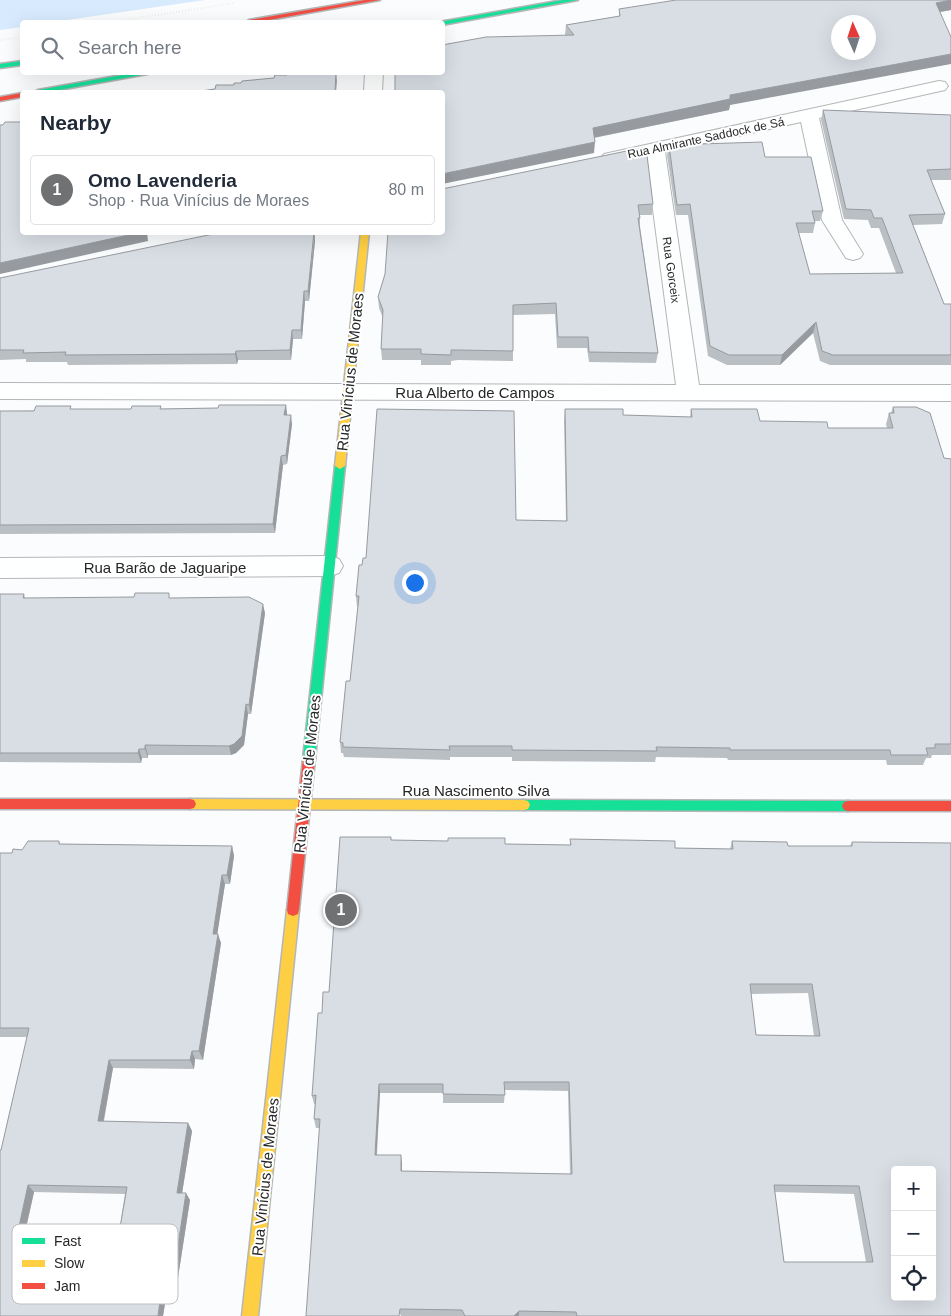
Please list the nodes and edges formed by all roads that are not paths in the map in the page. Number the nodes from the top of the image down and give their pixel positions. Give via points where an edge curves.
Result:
1 (377, 0) edge
2 (575, 0) edge
3 (261, 20) edge
4 (445, 22) edge
5 (20, 62) edge
6 (0, 66) edge
7 (374, 75) edge
8 (121, 76) edge
9 (939, 86) dead end
10 (48, 90) edge
11 (373, 90) edge
12 (20, 95) edge
13 (0, 99) edge
14 (809, 116) junction
15 (655, 149) junction
16 (597, 160) edge
17 (365, 235) edge
18 (853, 254) dead end
19 (0, 391) edge
20 (688, 391) junction
21 (348, 393) junction
22 (951, 393) edge
23 (330, 566) junction
24 (0, 568) edge
25 (0, 804) edge
26 (304, 804) junction
27 (951, 806) edge
28 (250, 1316) edge

1 - 3 main road
2 - 4 main road
5 - 6 main road
7 - 11 street
8 - 10 main road
9 - 14 street, Rua Almirante Saddock de Sá
12 - 13 main road
14 - 15 street, Rua Almirante Saddock de Sá
14 - 18 street via 832,220
15 - 16 street, Rua Almirante Saddock de Sá
15 - 20 street, Rua Gorceix
17 - 21 main road, Rua Vinícius de Moraes
19 - 21 street, Rua Alberto de Campos
20 - 21 street, Rua Alberto de Campos
20 - 22 street, Rua Alberto de Campos
21 - 23 main road, Rua Vinícius de Moraes
23 - 24 street, Rua Barão de Jaguaripe
23 - 26 main road, Rua Vinícius de Moraes
25 - 26 main road, Rua Nascimento Silva
26 - 27 main road, Rua Nascimento Silva
26 - 28 main road, Rua Vinícius de Moraes

